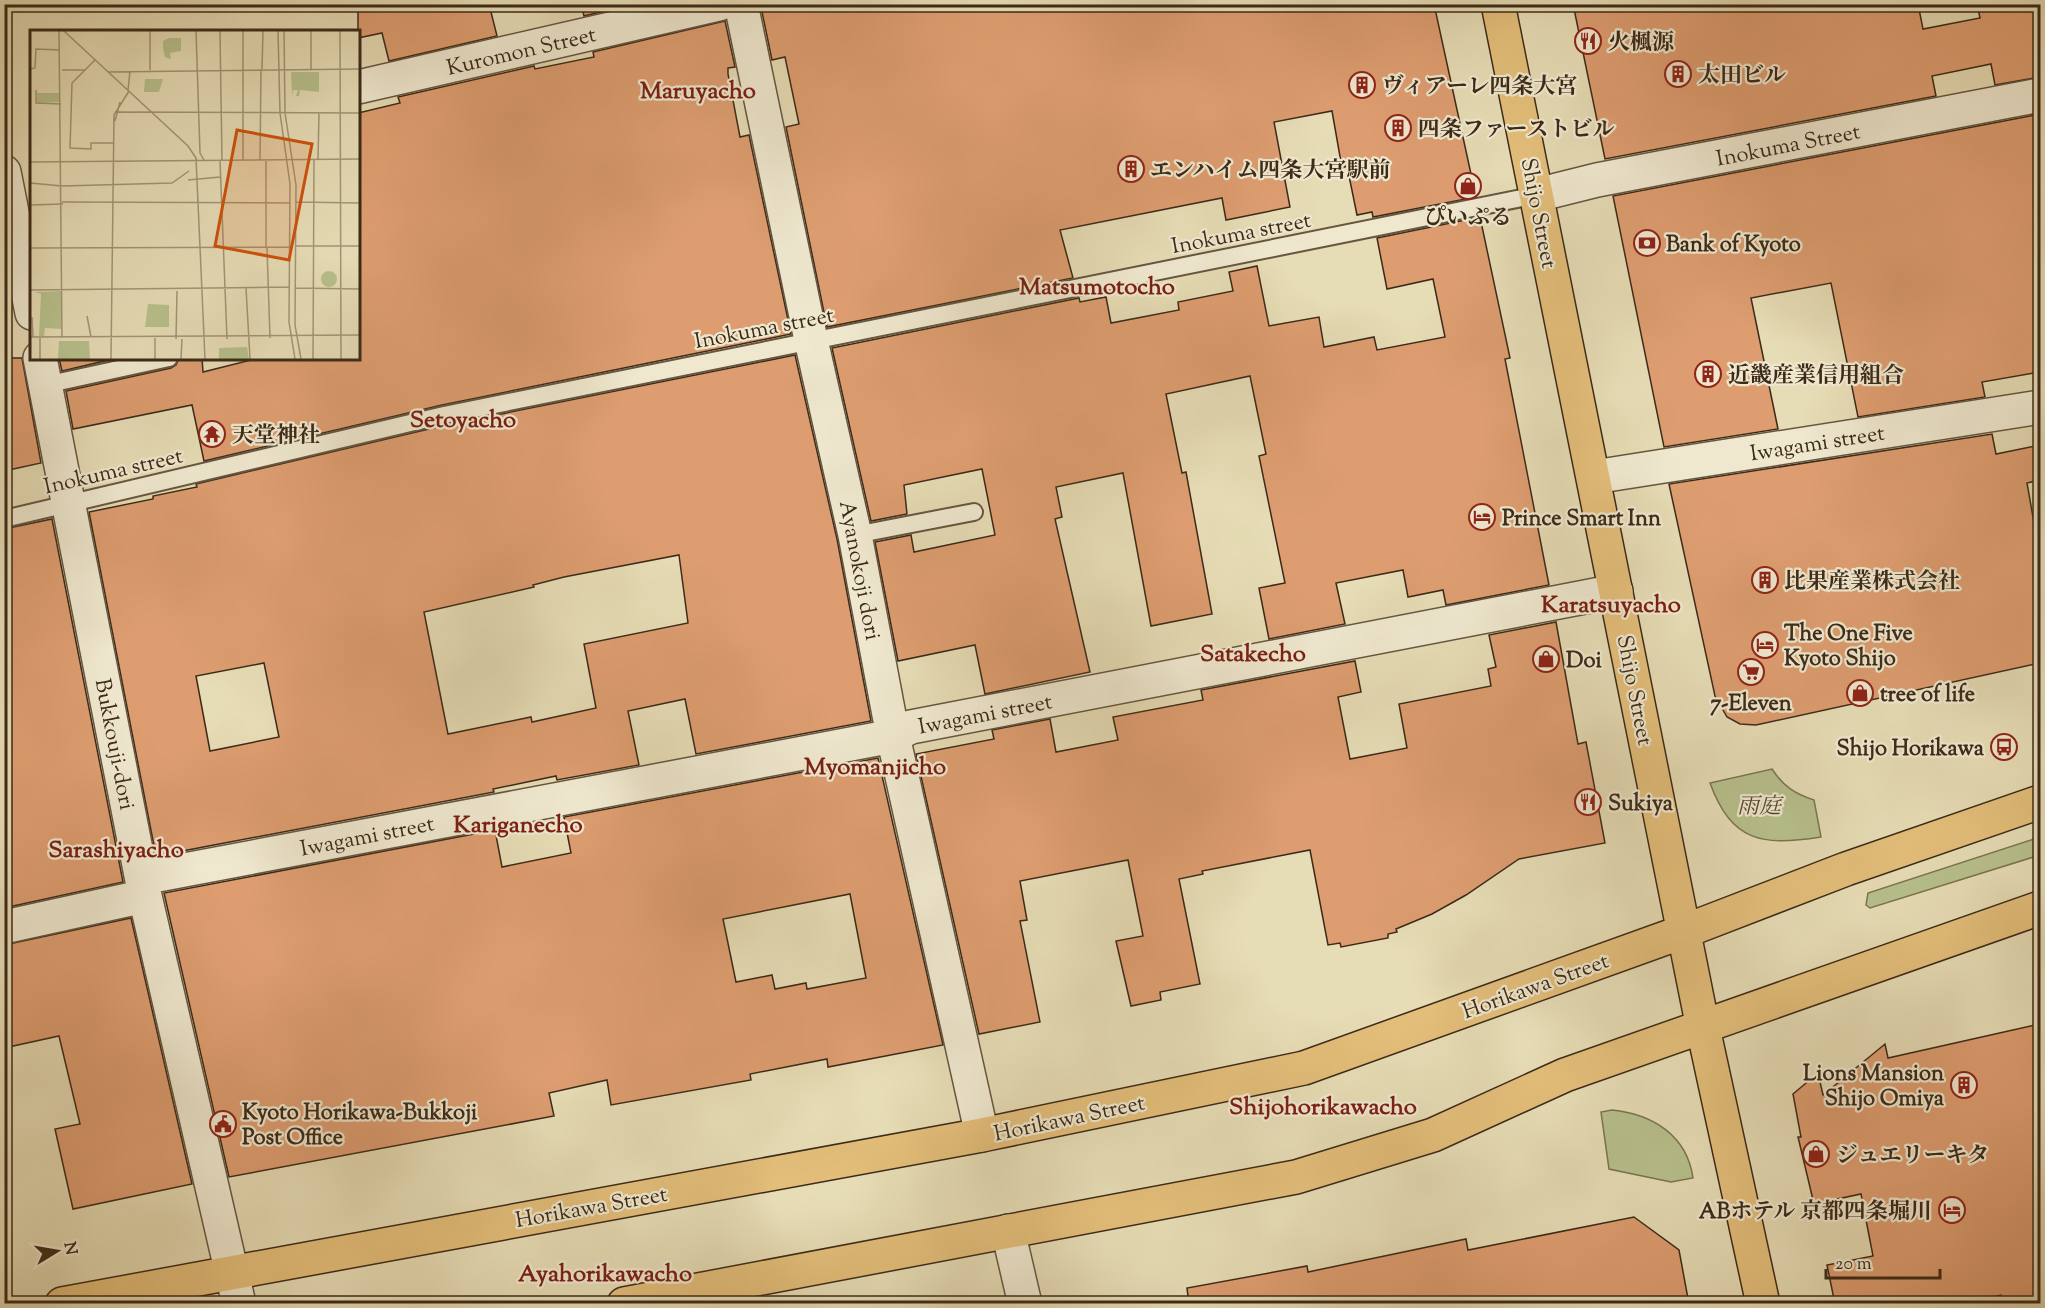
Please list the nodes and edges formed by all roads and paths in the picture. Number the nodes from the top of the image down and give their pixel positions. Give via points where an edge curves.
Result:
1 (719, 4) edge
2 (741, 4) edge
3 (1498, 4) edge
4 (360, 87) edge
5 (2040, 95) edge
6 (30, 163) edge
7 (4, 170) edge
8 (1537, 195) junction
9 (30, 303) edge
10 (811, 340) junction
11 (151, 360) edge
12 (43, 372) edge
13 (2040, 407) edge
14 (1594, 477) junction
15 (68, 503) junction
16 (974, 512) dead end
17 (4, 519) edge
18 (855, 535) junction
19 (1616, 591) junction
20 (893, 736) junction
21 (2040, 802) edge
22 (143, 887) junction
23 (2040, 908) edge
24 (4, 927) edge
25 (1685, 931) junction
26 (1703, 1028) junction
27 (982, 1136) junction
28 (1008, 1231) junction
29 (231, 1271) junction
30 (62, 1304) edge
31 (239, 1304) edge
32 (624, 1304) edge
33 (1025, 1304) edge
34 (1763, 1304) edge

1 - 4 street, Kuromon Street
2 - 10 street, Ayanokoji dori
3 - 8 main road, Shijo Street
5 - 8 street, Inokuma Street via 1597,180
6 - 7 street
7 - 9 street
8 - 10 lane, Inokuma street
8 - 14 main road, Shijo Street
10 - 15 lane, Inokuma street via 444,415
10 - 18 street, Ayanokoji dori
11 - 12 lane
12 - 15 street, Bukkouji-dori
13 - 14 street, Iwagami street
14 - 19 main road, Shijo Street
15 - 17 lane, Inokuma street
15 - 22 street, Bukkouji-dori
16 - 18 lane
18 - 20 street, Ayanokoji dori
19 - 20 street, Iwagami street via 911,727
19 - 25 main road, Shijo Street
20 - 22 street, Iwagami street
20 - 27 street, Ayanokoji dori
21 - 25 main road, Horikawa Street via 1846,869
22 - 24 street, Iwagami street
22 - 29 street, Bukkouji-dori
23 - 26 main road
25 - 26 main road, Shijo Street
25 - 27 main road, Horikawa Street via 1304,1068
26 - 28 main road via 1565,1075 1433,1135 1296,1177
26 - 34 main road, Shijo Street
27 - 29 main road, Horikawa Street
28 - 32 main road
28 - 33 street
29 - 30 main road, Horikawa Street
29 - 31 street, Bukkouji-dori

